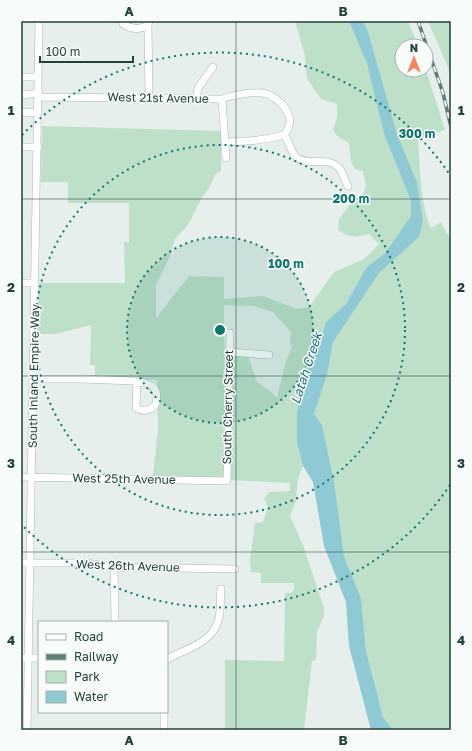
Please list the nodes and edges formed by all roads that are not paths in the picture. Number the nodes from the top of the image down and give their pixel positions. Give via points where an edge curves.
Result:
1 (39, 21) edge
2 (122, 21) edge
3 (148, 23) edge
4 (213, 68) dead end
5 (21, 77) edge
6 (38, 77) junction
7 (21, 95) edge
8 (38, 95) junction
9 (149, 98) junction
10 (196, 99) junction
11 (222, 99) junction
12 (21, 112) edge
13 (38, 113) junction
14 (284, 135) junction
15 (225, 142) junction
16 (21, 147) edge
17 (38, 147) junction
18 (226, 158) dead end
19 (348, 186) dead end
20 (21, 283) edge
21 (36, 283) junction
22 (230, 333) dead end
23 (229, 352) junction
24 (269, 355) dead end
25 (34, 379) junction
26 (137, 381) dead end
27 (21, 477) edge
28 (32, 478) junction
29 (227, 481) joint
30 (21, 563) edge
31 (30, 563) junction
32 (114, 567) junction
33 (235, 569) dead end
34 (221, 589) dead end
35 (115, 621) edge
36 (25, 658) edge
37 (38, 658) edge
38 (168, 658) edge
39 (164, 713) edge
40 (27, 730) edge
41 (164, 730) edge

1 - 6 street, South Inland Empire Way
2 - 3 street via 128,27 137,28
3 - 9 street
4 - 10 street via 198,88
5 - 6 street
6 - 8 street, South Inland Empire Way
7 - 8 street, West 21st Avenue
8 - 9 street, West 21st Avenue
8 - 13 street, South Inland Empire Way
9 - 10 street, West 21st Avenue
10 - 11 street, West 21st Avenue
11 - 14 street, West 21st Avenue via 263,93 276,99 286,110 290,120 289,128
11 - 15 street
12 - 13 street
13 - 17 street, South Inland Empire Way
14 - 15 street via 248,142
14 - 19 street via 297,157 305,161 326,162 336,166
15 - 18 street
16 - 17 street
17 - 21 street, South Inland Empire Way
20 - 21 street
21 - 25 street, South Inland Empire Way
22 - 23 street, South Cherry Street
23 - 24 street
23 - 29 street, South Cherry Street
25 - 26 street
25 - 28 street, South Inland Empire Way
27 - 28 street, West 25th Avenue
28 - 29 street, West 25th Avenue
28 - 31 street, South Inland Empire Way
30 - 31 street, West 26th Avenue
31 - 32 street, West 26th Avenue via 86,563
31 - 36 street, South Inland Empire Way
32 - 33 street, West 26th Avenue
32 - 35 street
34 - 38 street via 219,618 212,634
36 - 37 street
36 - 40 street, South Inland Empire Way
39 - 41 street

